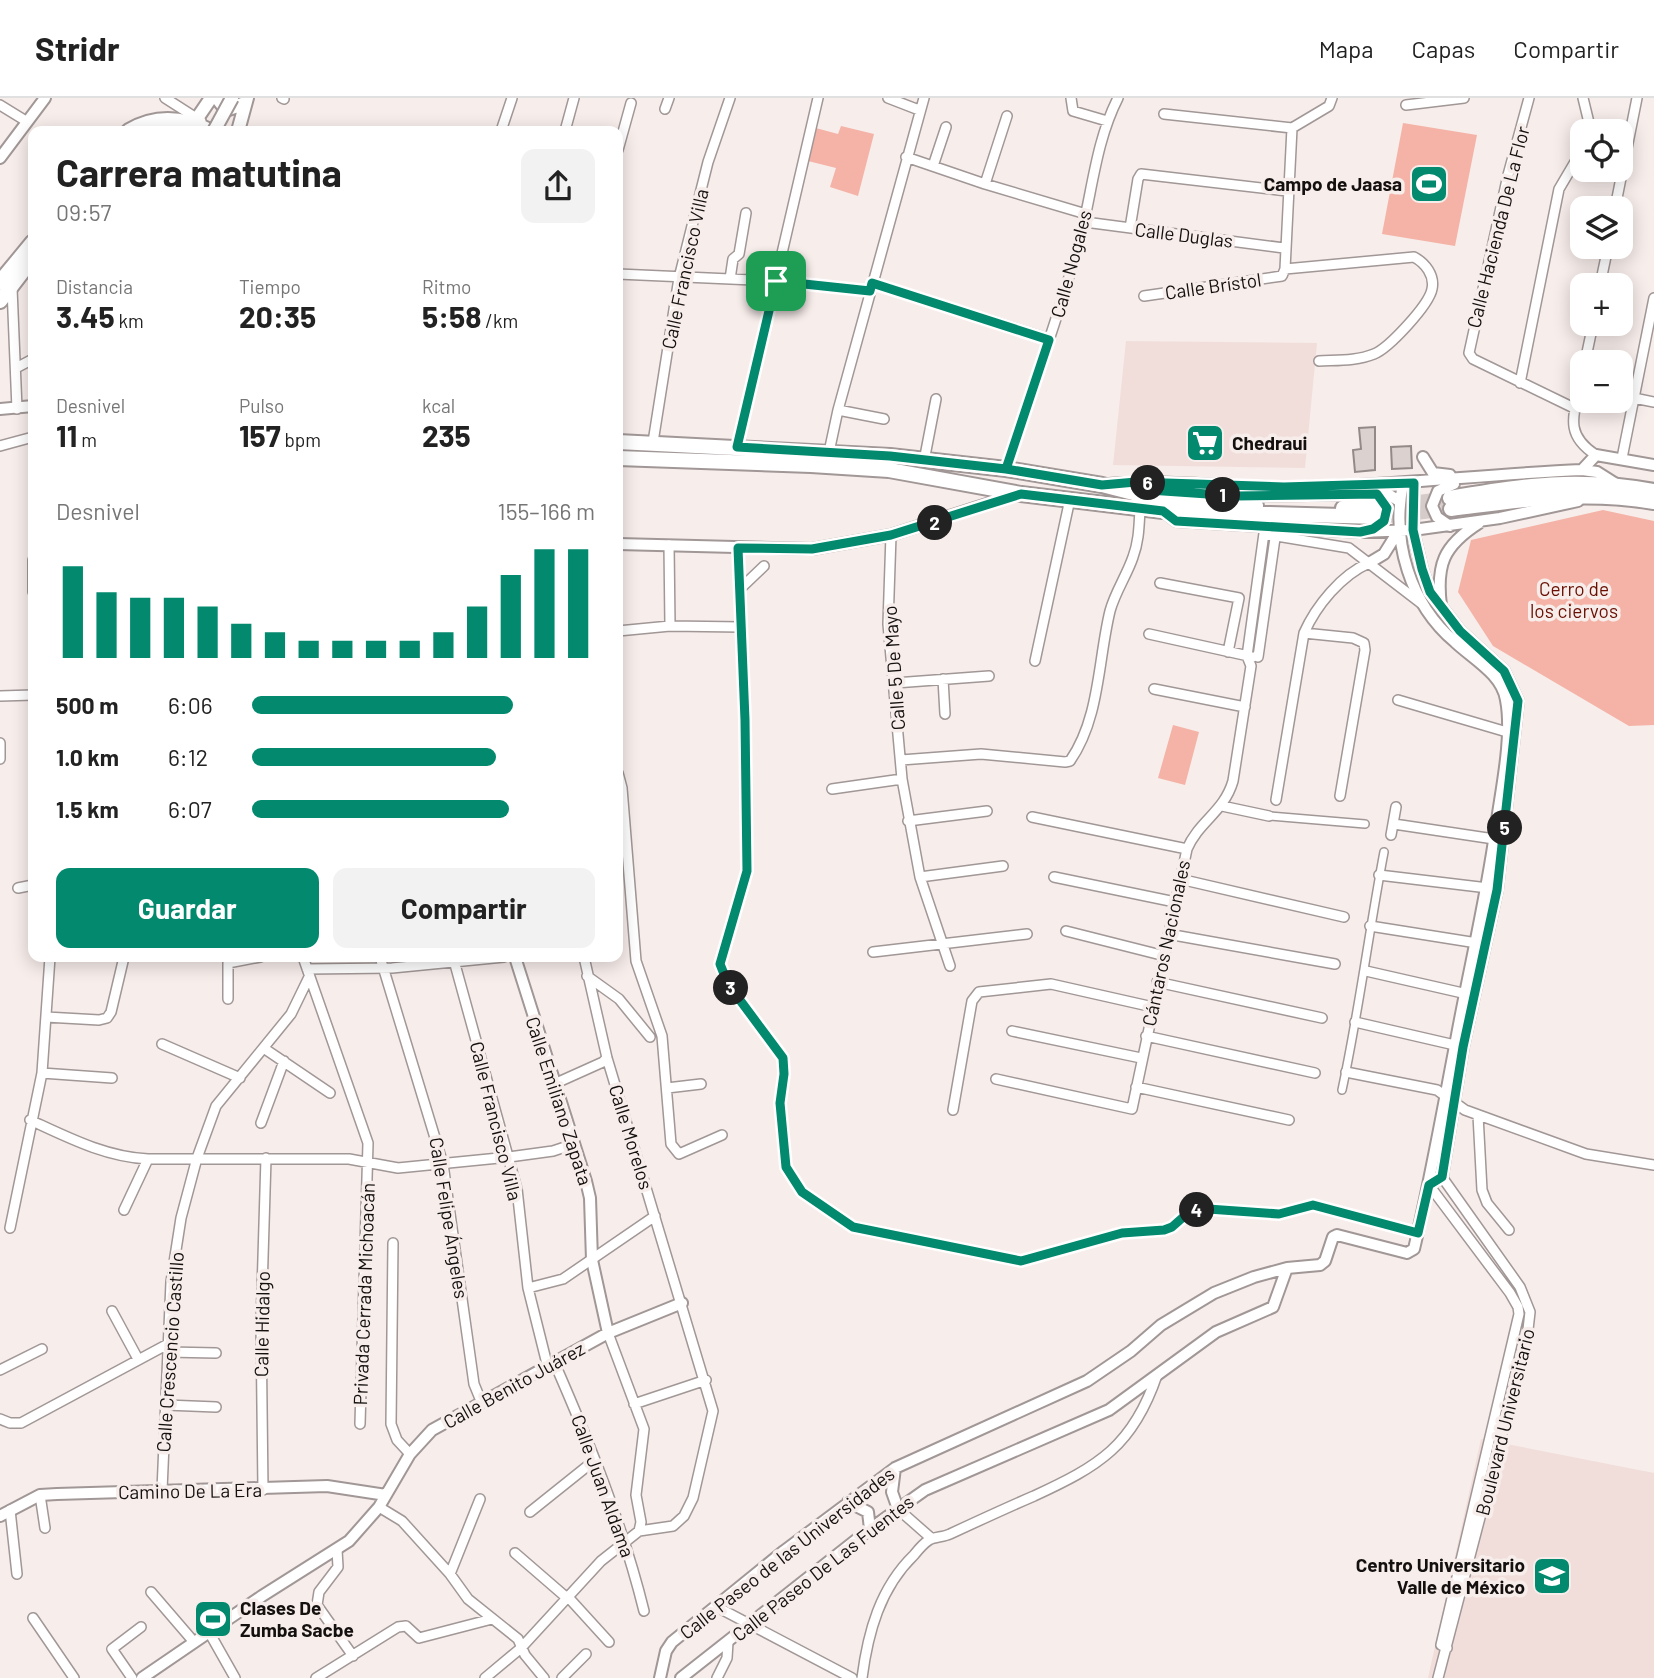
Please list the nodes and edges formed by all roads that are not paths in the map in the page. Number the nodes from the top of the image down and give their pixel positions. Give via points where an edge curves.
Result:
1 (45, 98) edge
2 (165, 98) edge
3 (214, 98) edge
4 (232, 98) edge
5 (512, 98) edge
6 (574, 98) edge
7 (669, 98) edge
8 (730, 98) edge
9 (818, 98) edge
10 (888, 98) edge
11 (924, 98) edge
12 (1071, 98) edge
13 (1118, 98) edge
14 (1332, 98) edge
15 (1464, 98) edge
16 (1529, 98) edge
17 (1583, 98) edge
18 (1637, 98) edge
19 (246, 100) edge
20 (631, 103) dead end
21 (1406, 105) dead end
22 (0, 106) edge
23 (665, 108) dead end
24 (919, 110) junction
25 (1164, 114) dead end
26 (1007, 116) dead end
27 (1588, 119) edge
28 (26, 121) junction
29 (196, 121) junction
30 (1107, 121) junction
31 (142, 126) edge
32 (204, 126) edge
33 (215, 126) edge
34 (239, 126) edge
35 (503, 126) edge
36 (566, 126) edge
37 (946, 127) dead end
38 (1292, 128) junction
39 (623, 132) edge
40 (906, 157) junction
41 (0, 158) edge
42 (933, 166) junction
43 (1570, 170) edge
44 (985, 184) junction
45 (1287, 191) junction
46 (1617, 196) edge
47 (746, 213) dead end
48 (1085, 218) junction
49 (1130, 228) junction
50 (1284, 248) junction
51 (28, 250) edge
52 (28, 263) edge
53 (1283, 273) junction
54 (623, 274) edge
55 (679, 278) junction
56 (730, 279) junction
57 (776, 281) junction
58 (6, 285) edge
59 (871, 287) junction
60 (1144, 296) dead end
61 (1654, 298) edge
62 (0, 301) edge
63 (1049, 340) junction
64 (1649, 346) edge
65 (1319, 361) dead end
66 (28, 362) edge
67 (16, 368) junction
68 (1520, 383) junction
69 (1634, 398) junction
70 (936, 399) dead end
71 (1654, 401) edge
72 (1570, 406) edge
73 (28, 407) edge
74 (0, 409) edge
75 (17, 409) junction
76 (838, 410) junction
77 (1575, 413) edge
78 (884, 419) dead end
79 (28, 438) edge
80 (623, 442) edge
81 (653, 442) junction
82 (0, 446) edge
83 (737, 447) junction
84 (829, 452) junction
85 (1596, 454) junction
86 (1423, 457) dead end
87 (623, 458) edge
88 (1622, 458) junction
89 (924, 461) junction
90 (1654, 465) edge
91 (1006, 469) junction
92 (1582, 470) junction
93 (1470, 479) junction
94 (1408, 484) junction
95 (1366, 485) junction
96 (1614, 490) junction
97 (1654, 491) edge
98 (1021, 494) junction
99 (1139, 495) junction
100 (1070, 499) junction
101 (1399, 501) junction
102 (1654, 502) edge
103 (1450, 504) tunnel mouth
104 (1377, 506) junction
105 (1163, 511) junction
106 (1483, 521) junction
107 (1450, 526) junction
108 (1399, 530) junction
109 (1413, 530) junction
110 (1270, 531) junction
111 (1360, 532) junction
112 (891, 535) junction
113 (623, 544) edge
114 (669, 545) junction
115 (738, 548) junction
116 (1369, 563) junction
117 (764, 566) dead end
118 (1160, 583) dead end
119 (741, 589) junction
120 (1422, 604) junction
121 (1441, 609) junction
122 (670, 626) junction
123 (741, 627) junction
124 (623, 631) edge
125 (1304, 633) junction
126 (1149, 634) dead end
127 (1228, 652) junction
128 (1253, 657) junction
129 (1035, 661) dead end
130 (989, 676) dead end
131 (943, 679) junction
132 (895, 683) junction
133 (1154, 689) dead end
134 (28, 695) edge
135 (0, 696) edge
136 (1398, 700) dead end
137 (1245, 707) junction
138 (945, 714) dead end
139 (1507, 732) junction
140 (0, 743) edge
141 (0, 759) edge
142 (901, 760) junction
143 (902, 779) junction
144 (832, 789) dead end
145 (1340, 796) dead end
146 (1276, 800) dead end
147 (1222, 806) junction
148 (1396, 807) dead end
149 (987, 811) dead end
150 (1269, 816) joint
151 (1032, 817) dead end
152 (908, 821) junction
153 (623, 822) edge
154 (1365, 824) dead end
155 (1394, 824) junction
156 (1391, 835) dead end
157 (1494, 838) junction
158 (1187, 849) junction
159 (1384, 852) dead end
160 (1003, 866) dead end
161 (1380, 875) junction
162 (920, 877) junction
163 (1054, 877) dead end
164 (1180, 879) junction
165 (28, 886) edge
166 (18, 888) dead end
167 (1488, 888) junction
168 (1175, 902) junction
169 (1344, 917) dead end
170 (1370, 926) junction
171 (1066, 931) dead end
172 (1027, 934) dead end
173 (1168, 934) junction
174 (942, 943) junction
175 (1477, 943) junction
176 (873, 953) dead end
177 (1165, 956) junction
178 (50, 962) edge
179 (123, 962) edge
180 (233, 962) edge
181 (305, 962) edge
182 (382, 962) edge
183 (436, 962) edge
184 (455, 962) edge
185 (517, 962) edge
186 (585, 962) edge
187 (1335, 964) dead end
188 (950, 966) dead end
189 (384, 968) junction
190 (1366, 971) junction
191 (308, 973) junction
192 (587, 976) junction
193 (1157, 982) junction
194 (1467, 993) junction
195 (228, 999) dead end
196 (1153, 1007) junction
197 (46, 1017) junction
198 (1322, 1018) dead end
199 (1355, 1022) junction
200 (1012, 1031) dead end
201 (650, 1037) dead end
202 (1146, 1037) junction
203 (162, 1044) dead end
204 (1459, 1046) junction
205 (265, 1049) junction
206 (607, 1058) junction
207 (1141, 1058) junction
208 (284, 1062) junction
209 (1346, 1072) junction
210 (41, 1073) junction
211 (1315, 1073) dead end
212 (112, 1078) dead end
213 (240, 1078) junction
214 (996, 1079) dead end
215 (554, 1084) junction
216 (701, 1084) dead end
217 (1136, 1087) junction
218 (667, 1088) junction
219 (1342, 1090) dead end
220 (330, 1093) dead end
221 (1451, 1100) junction
222 (953, 1110) dead end
223 (1478, 1115) junction
224 (30, 1120) junction
225 (1289, 1120) dead end
226 (261, 1123) dead end
227 (722, 1135) dead end
228 (574, 1144) junction
229 (509, 1157) junction
230 (197, 1158) junction
231 (266, 1158) junction
232 (148, 1159) junction
233 (368, 1164) junction
234 (443, 1164) junction
235 (1654, 1166) edge
236 (1442, 1177) junction
237 (1429, 1185) junction
238 (124, 1210) dead end
239 (655, 1216) junction
240 (9, 1228) dead end
241 (1509, 1230) dead end
242 (1418, 1233) junction
243 (393, 1243) dead end
244 (592, 1260) junction
245 (1287, 1268) junction
246 (528, 1288) junction
247 (682, 1303) junction
248 (112, 1311) dead end
249 (608, 1333) junction
250 (168, 1348) junction
251 (42, 1349) dead end
252 (216, 1353) dead end
253 (138, 1359) junction
254 (552, 1366) junction
255 (0, 1370) edge
256 (1157, 1375) junction
257 (706, 1380) junction
258 (481, 1401) junction
259 (634, 1404) junction
260 (166, 1405) junction
261 (216, 1407) dead end
262 (0, 1419) edge
263 (360, 1424) dead end
264 (1489, 1445) junction
265 (1499, 1448) junction
266 (410, 1454) junction
267 (596, 1460) junction
268 (895, 1468) junction
269 (162, 1490) junction
270 (262, 1490) junction
271 (40, 1495) junction
272 (386, 1495) junction
273 (480, 1499) dead end
274 (848, 1502) junction
275 (379, 1507) junction
276 (898, 1509) junction
277 (530, 1512) dead end
278 (5, 1513) edge
279 (45, 1528) dead end
280 (870, 1530) junction
281 (639, 1531) junction
282 (931, 1538) junction
283 (625, 1542) junction
284 (337, 1550) junction
285 (514, 1553) dead end
286 (16, 1574) dead end
287 (450, 1574) junction
288 (151, 1592) dead end
289 (567, 1597) junction
290 (715, 1606) junction
291 (644, 1611) dead end
292 (33, 1618) dead end
293 (492, 1619) junction
294 (747, 1625) junction
295 (141, 1627) dead end
296 (209, 1632) junction
297 (194, 1642) junction
298 (609, 1642) dead end
299 (728, 1642) junction
300 (521, 1648) junction
301 (1447, 1648) junction
302 (586, 1654) dead end
303 (354, 1656) junction
304 (74, 1678) edge
305 (132, 1678) edge
306 (142, 1678) edge
307 (235, 1678) edge
308 (316, 1678) edge
309 (485, 1678) edge
310 (544, 1678) edge
311 (562, 1678) edge
312 (660, 1678) edge
313 (681, 1678) edge
314 (717, 1678) edge
315 (852, 1678) edge
316 (862, 1678) edge
317 (1438, 1678) edge

1 - 28 street
2 - 29 street
3 - 19 main road via 226,110
3 - 29 main road
4 - 33 main road, bridge
5 - 35 street
6 - 36 street
7 - 23 street
8 - 55 street, Calle Francisco Villa via 708,162
9 - 57 street
10 - 24 street
11 - 24 street
12 - 30 street via 1073,111
13 - 30 street, Calle Nogales
14 - 38 street via 1329,106
15 - 21 street
16 - 68 street, Calle Hacienda De La Flor via 1470,345 1470,356
17 - 27 street
18 - 46 street
19 - 34 main road
20 - 39 street
22 - 28 street
24 - 40 street
25 - 38 street
26 - 44 street
28 - 41 street
29 - 31 main road via 159,119
29 - 32 main road
30 - 48 street, Calle Nogales
37 - 42 street
38 - 45 street
40 - 42 street
40 - 59 street
42 - 44 street
43 - 68 street via 1559,189
44 - 48 street
45 - 49 street via 1141,174
45 - 50 street
47 - 56 street
48 - 49 street, Calle Duglas
48 - 63 street, Calle Nogales
49 - 50 street, Calle Duglas
50 - 53 street
51 - 58 main road
52 - 58 main road
53 - 60 street, Calle Brístol
53 - 65 street, Calle Brístol via 1414,257 1432,278 1428,298 1396,338 1377,353
54 - 55 street
55 - 56 street
55 - 81 street, Calle Francisco Villa
56 - 57 street
57 - 59 street
57 - 83 street
58 - 62 main road
58 - 67 street
59 - 63 street
59 - 76 street
61 - 64 street
63 - 91 street, Calle Nogales
64 - 69 street
66 - 67 street
67 - 75 street
68 - 72 street
69 - 71 street
69 - 88 street
70 - 89 street
73 - 75 street
74 - 75 street
76 - 78 street
76 - 84 street
77 - 85 street via 1576,439
79 - 82 street
80 - 81 main road
81 - 83 main road
83 - 84 main road
84 - 89 main road
85 - 88 street
85 - 92 street
86 - 93 street via 1433,473
87 - 98 main road via 889,470
88 - 90 street
89 - 91 main road
91 - 99 main road
92 - 93 street
92 - 96 street via 1597,472
93 - 94 street
93 - 107 street via 1435,495 1433,511
94 - 95 street
94 - 101 street
94 - 109 street
95 - 99 street
95 - 104 street
96 - 97 main road
96 - 102 main road
96 - 103 main road
96 - 106 street
98 - 100 main road
98 - 112 street
99 - 100 main road
99 - 104 main road via 1298,509
99 - 105 main road
99 - 142 street via 1139,535 1110,609 1095,691 1081,741 1070,761 981,754
100 - 129 street
101 - 104 street via 1388,494
101 - 108 street
104 - 105 main road
104 - 111 street via 1387,508 1384,521
105 - 110 street via 1176,521
106 - 107 street
106 - 121 street via 1448,549 1439,579
107 - 109 street
108 - 109 street
108 - 111 street
108 - 116 street via 1384,554
108 - 120 street
109 - 121 street via 1430,592
110 - 111 street
110 - 116 street via 1342,546
110 - 128 street
112 - 115 street via 812,549
112 - 132 street, Calle 5 De Mayo via 888,624
113 - 114 street
114 - 115 street
114 - 122 street
115 - 119 street
116 - 120 street
116 - 125 street via 1355,569 1336,588
117 - 119 street
118 - 127 street via 1239,598
119 - 123 street
120 - 139 street via 1436,625 1497,679 1507,702
121 - 204 street via 1504,671 1518,701 1497,890
122 - 123 street
122 - 124 street
123 - 242 street via 747,871 720,964 728,984 783,1058 786,1167 802,1192 848,1225 1021,1261 1122,1233 1172,1227 1194,1211 1279,1214 1313,1205
125 - 145 street via 1364,643
125 - 146 street
126 - 127 street
127 - 128 street
128 - 137 street, Cántaros Nacionales
130 - 131 street
131 - 132 street
131 - 138 street
132 - 142 street, Calle 5 De Mayo
133 - 137 street
134 - 135 street
136 - 139 street
137 - 147 street, Cántaros Nacionales via 1233,781
139 - 157 street
140 - 141 street
142 - 143 street, Calle 5 De Mayo
143 - 144 street
143 - 152 street, Calle 5 De Mayo
147 - 150 street
147 - 158 street, Cántaros Nacionales
148 - 155 street
149 - 152 street
150 - 154 street
151 - 158 street
152 - 162 street, Calle 5 De Mayo
153 - 218 street via 636,961 662,1036
155 - 156 street
155 - 157 street
157 - 167 street
158 - 164 street, Cántaros Nacionales
159 - 161 street
160 - 162 street
161 - 167 street
161 - 170 street
162 - 174 street, Calle 5 De Mayo
163 - 168 street
164 - 168 street, Cántaros Nacionales
164 - 169 street
165 - 166 street
167 - 175 street
168 - 173 street, Cántaros Nacionales
170 - 175 street
170 - 190 street
171 - 177 street
172 - 174 street
173 - 177 street, Cántaros Nacionales
173 - 187 street
174 - 176 street
174 - 188 street, Calle 5 De Mayo
175 - 194 street
177 - 193 street, Cántaros Nacionales
178 - 197 street
179 - 197 street via 107,1018
180 - 195 street via 228,963
181 - 191 street
182 - 189 street, Calle Felipe Ángeles
183 - 189 street
184 - 229 street, Calle Francisco Villa
185 - 215 street, Calle Emiliano Zapata
186 - 192 street, Calle Morelos
189 - 191 street
189 - 234 street, Calle Felipe Ángeles
190 - 194 street
190 - 199 street
191 - 205 street, Calle Crescencio Castillo via 291,1014
191 - 233 street, Privada Cerrada Michoacán via 367,1133
192 - 201 street via 619,999
192 - 206 street, Calle Morelos
193 - 196 street, Cántaros Nacionales
193 - 198 street
194 - 204 street
196 - 202 street, Cántaros Nacionales
196 - 222 street via 1051,984 978,992 972,1001
197 - 210 street
199 - 204 street
199 - 209 street
200 - 207 street
202 - 207 street, Cántaros Nacionales
202 - 211 street
203 - 213 street
204 - 221 street
205 - 208 street
205 - 213 street, Calle Crescencio Castillo
206 - 215 street
206 - 239 street, Calle Morelos
207 - 217 street, Cántaros Nacionales
208 - 220 street
208 - 226 street
209 - 219 street
209 - 221 street via 1437,1090
210 - 212 street
210 - 224 street
213 - 230 street, Calle Crescencio Castillo via 210,1116
214 - 217 street, Cántaros Nacionales via 1132,1109
215 - 228 street, Calle Emiliano Zapata
216 - 218 street
217 - 225 street
218 - 227 street via 671,1144 676,1152
221 - 223 street
221 - 236 street
221 - 237 street
223 - 235 street via 1586,1154
223 - 241 street via 1482,1190
224 - 232 street via 124,1158
224 - 240 street
228 - 229 street
228 - 244 street, Calle Emiliano Zapata via 590,1198
229 - 234 street
229 - 246 street, Calle Francisco Villa
230 - 231 street
230 - 232 street
230 - 250 street, Calle Crescencio Castillo via 171,1282
231 - 233 street via 349,1159
231 - 270 street, Calle Hidalgo
232 - 238 street
233 - 234 street via 398,1168
233 - 263 street, Privada Cerrada Michoacán
234 - 258 street, Calle Felipe Ángeles via 474,1384
236 - 237 street
236 - 265 street, Boulevard Universitario via 1520,1287 1530,1312
237 - 242 street
237 - 264 street, Boulevard Universitario via 1518,1307
239 - 244 street
239 - 247 street, Calle Morelos
242 - 245 street, Calle Paseo de las Universidades via 1414,1249 1407,1253 1333,1237 1320,1265
243 - 266 street via 391,1424
244 - 246 street via 563,1279
244 - 249 street, Calle Emiliano Zapata
245 - 256 street, Calle Paseo De Las Fuentes via 1273,1307 1216,1332
245 - 268 street, Calle Paseo de las Universidades via 1213,1293 1161,1325 1098,1375
246 - 254 street, Calle Francisco Villa
247 - 249 street, Calle Benito Juárez
247 - 257 street, Calle Morelos
248 - 253 street
249 - 254 street, Calle Benito Juárez
249 - 259 street, Calle Emiliano Zapata
250 - 252 street
250 - 253 street
250 - 260 street, Calle Crescencio Castillo
251 - 255 street
253 - 262 street via 21,1423
254 - 258 street, Calle Benito Juárez
254 - 267 street, Calle Juan Aldama
256 - 276 street, Calle Paseo De Las Fuentes via 1109,1410 925,1490
256 - 282 street via 1131,1430 1094,1466 950,1534
257 - 259 street
257 - 281 street, Calle Morelos via 713,1411 693,1498 673,1526
258 - 266 street, Calle Benito Juárez via 432,1430
259 - 281 street, Calle Emiliano Zapata via 644,1429 636,1495
260 - 261 street
260 - 269 street, Calle Crescencio Castillo
264 - 265 street
264 - 301 street, Boulevard Universitario via 1441,1645
265 - 301 street, Boulevard Universitario
266 - 272 street, Calle Benito Juárez
267 - 277 street
267 - 283 street, Calle Juan Aldama
268 - 274 street, Calle Paseo de las Universidades
268 - 276 street via 892,1492
269 - 270 street, Camino De La Era
269 - 271 street, Camino De La Era
270 - 272 street, Camino De La Era via 327,1486
271 - 278 street, Camino De La Era
271 - 279 street
272 - 275 street, Calle Benito Juárez
273 - 287 street
274 - 280 street via 868,1512
274 - 290 street, Calle Paseo de las Universidades
275 - 284 street, Calle Benito Juárez
275 - 287 street via 408,1527
276 - 280 street, Calle Paseo De Las Fuentes
276 - 282 street
278 - 286 street
280 - 294 street, Calle Paseo De Las Fuentes
281 - 283 street
282 - 316 street via 898,1571 887,1590 869,1638
283 - 289 street
283 - 291 street, Calle Juan Aldama
284 - 296 street, Calle Benito Juárez
284 - 303 street via 338,1567 318,1592 317,1605
285 - 289 street
287 - 293 street via 468,1599
288 - 297 street
289 - 298 street
289 - 300 street
290 - 294 street
290 - 312 street, Calle Paseo de las Universidades via 672,1642
292 - 304 street
293 - 300 street via 518,1639
293 - 303 street via 419,1638 406,1626 398,1627
294 - 299 street, Calle Paseo De Las Fuentes
294 - 315 street
295 - 305 street via 112,1649
296 - 297 street, Calle Benito Juárez
296 - 307 street
297 - 306 street, Calle Benito Juárez
299 - 313 street, Calle Paseo De Las Fuentes
299 - 314 street via 727,1658
300 - 309 street
300 - 310 street
301 - 317 street, Boulevard Universitario
302 - 311 street
303 - 308 street

